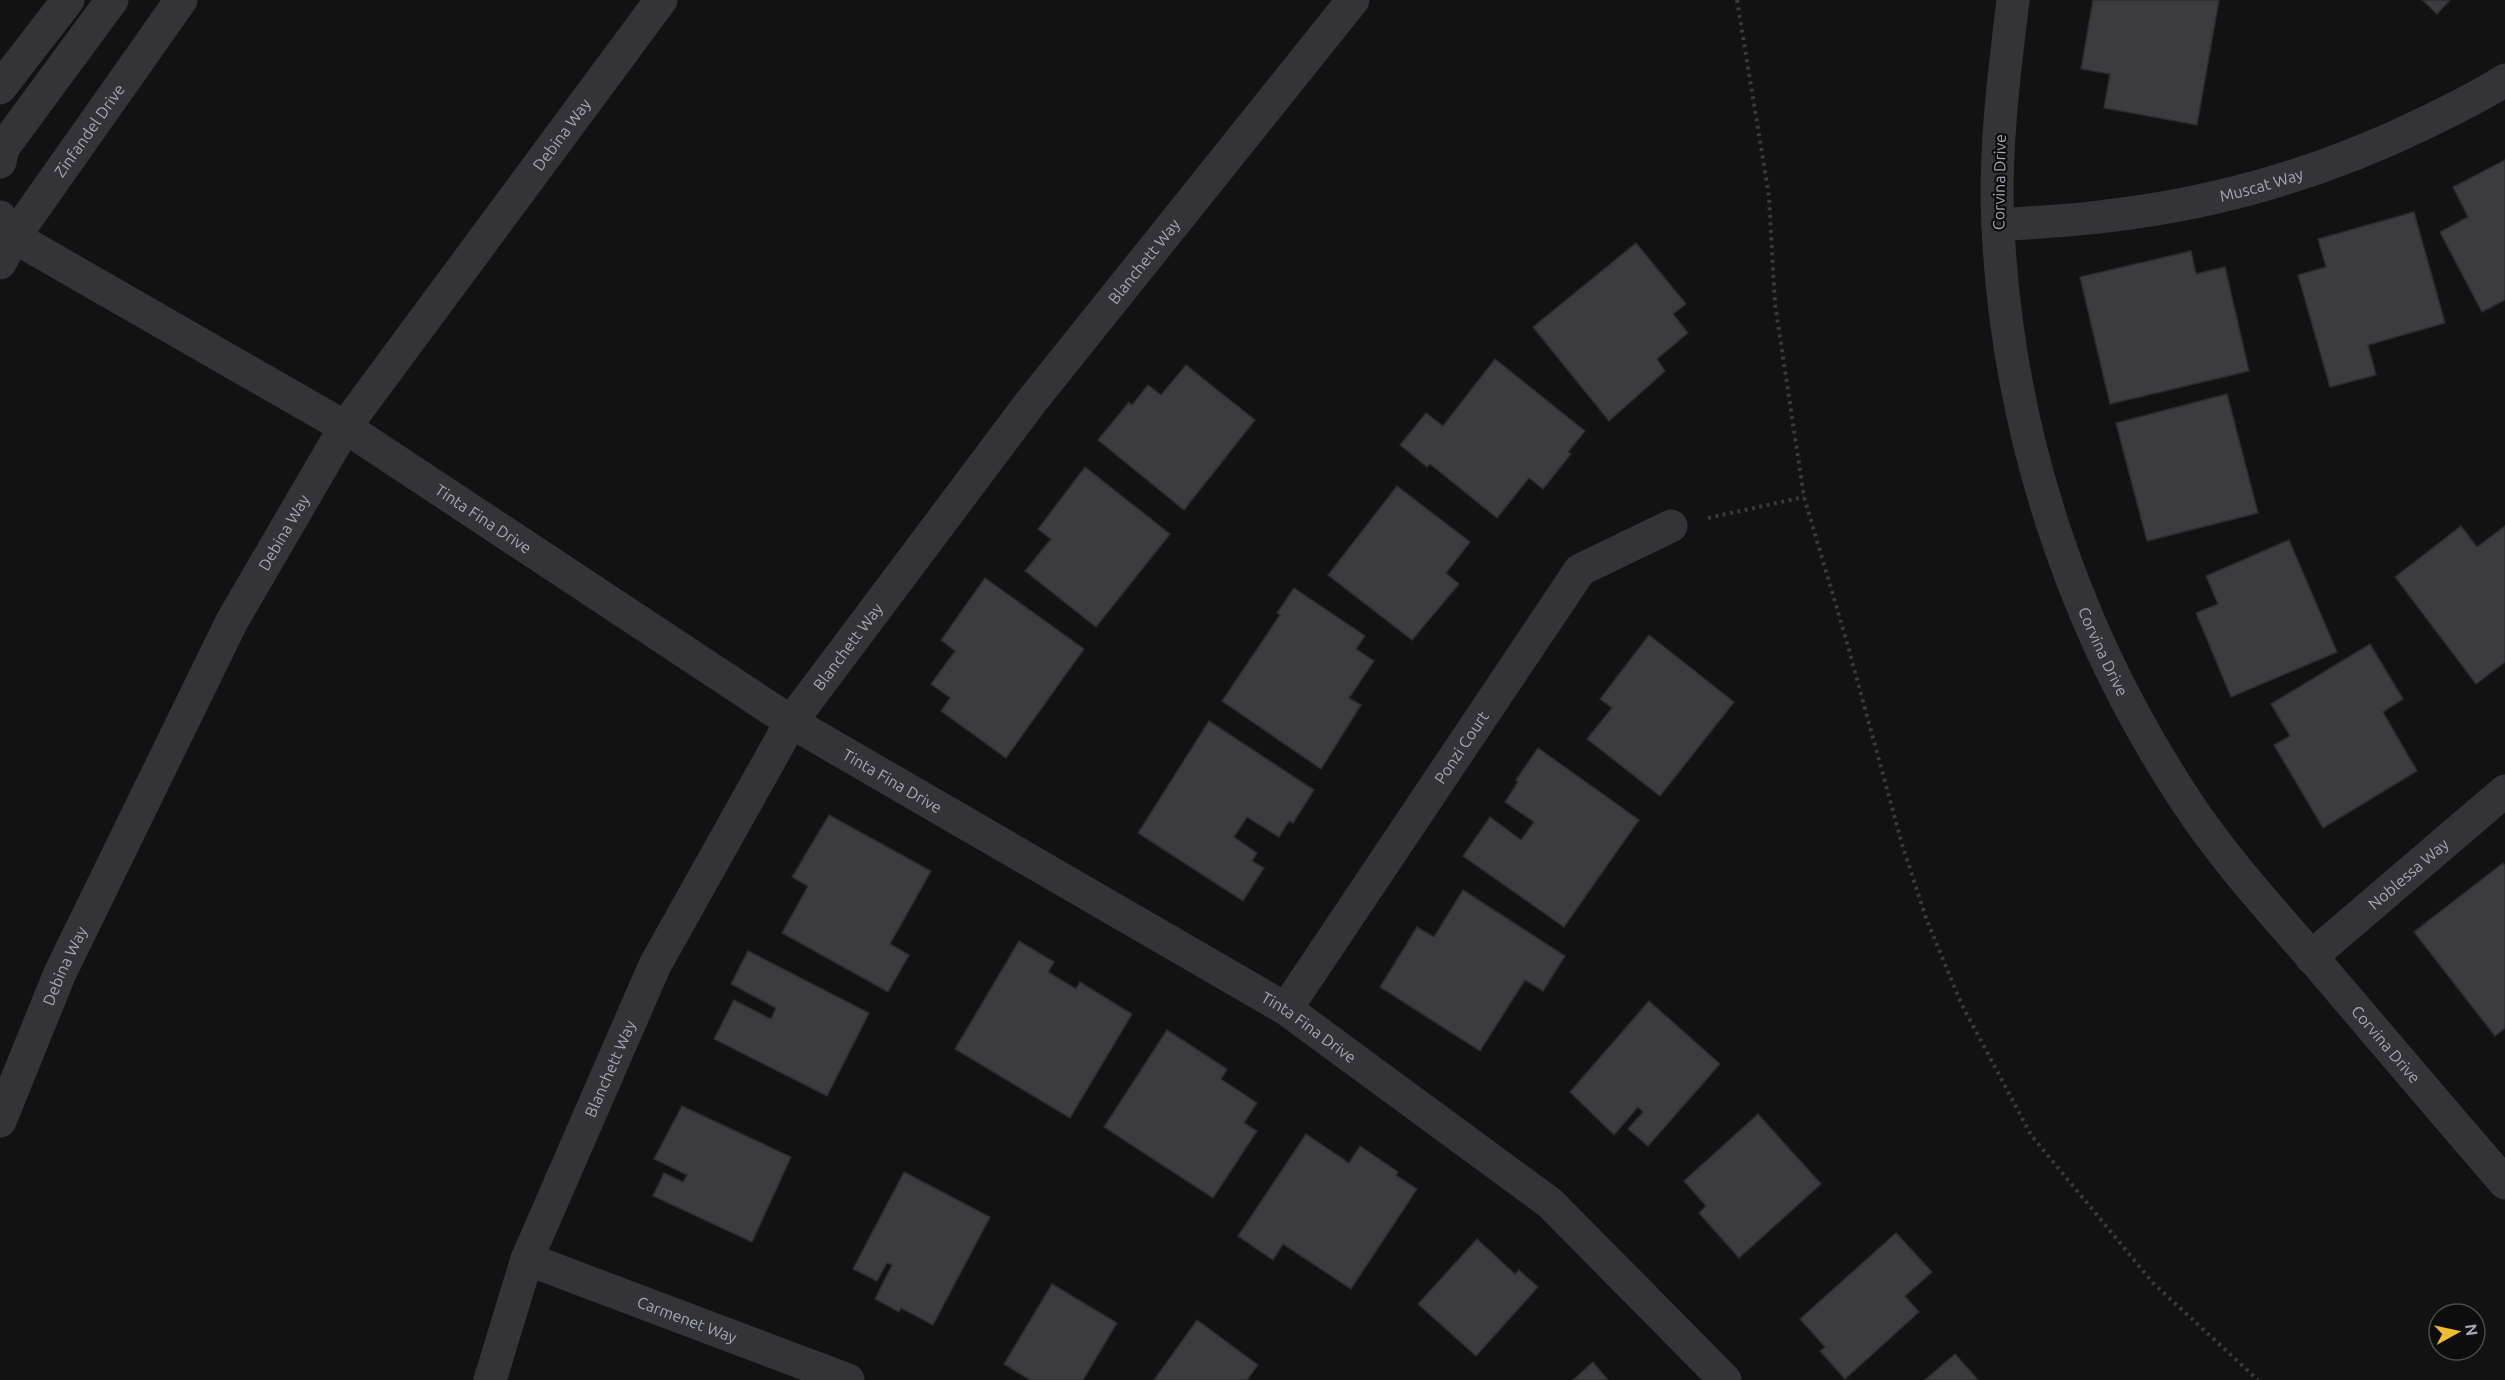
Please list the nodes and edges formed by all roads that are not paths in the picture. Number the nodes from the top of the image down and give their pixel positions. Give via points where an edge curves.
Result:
1 (68, 0) edge
2 (112, 0) edge
3 (182, 0) edge
4 (661, 0) edge
5 (1353, 0) edge
6 (2013, 0) edge
7 (2505, 80) edge
8 (0, 88) edge
9 (0, 162) edge
10 (1998, 225) junction
11 (5, 239) edge
12 (345, 427) junction
13 (1671, 526) road end
14 (792, 722) junction
15 (2505, 791) edge
16 (2311, 957) junction
17 (1286, 1009) junction
18 (0, 1121) edge
19 (2505, 1183) edge
20 (527, 1258) junction
21 (490, 1380) edge
22 (848, 1380) edge
23 (1725, 1380) edge

1 - 8 street
2 - 9 street via 3,148
3 - 11 street, Zinfandel Drive
4 - 12 street, Debina Way
5 - 14 street, Blanchett Way via 1031,402
6 - 10 street, Corvina Drive via 2000,102
7 - 10 street, Muscat Way via 2392,140 2311,170 2210,199 2107,216
10 - 16 street, Corvina Drive via 2004,307 2016,388 2034,468 2072,585 2123,697 2187,802
11 - 12 street, Tinta Fina Drive
12 - 14 street, Tinta Fina Drive
12 - 18 street, Debina Way via 232,621 60,973
13 - 17 street, Ponzi Court via 1580,570
14 - 17 street, Tinta Fina Drive
14 - 20 street, Blanchett Way via 655,965
15 - 16 street, Noblessa Way
16 - 19 street, Corvina Drive
17 - 23 street, Tinta Fina Drive via 1550,1203
20 - 21 street, Blanchett Way
20 - 22 street, Carmenet Way

